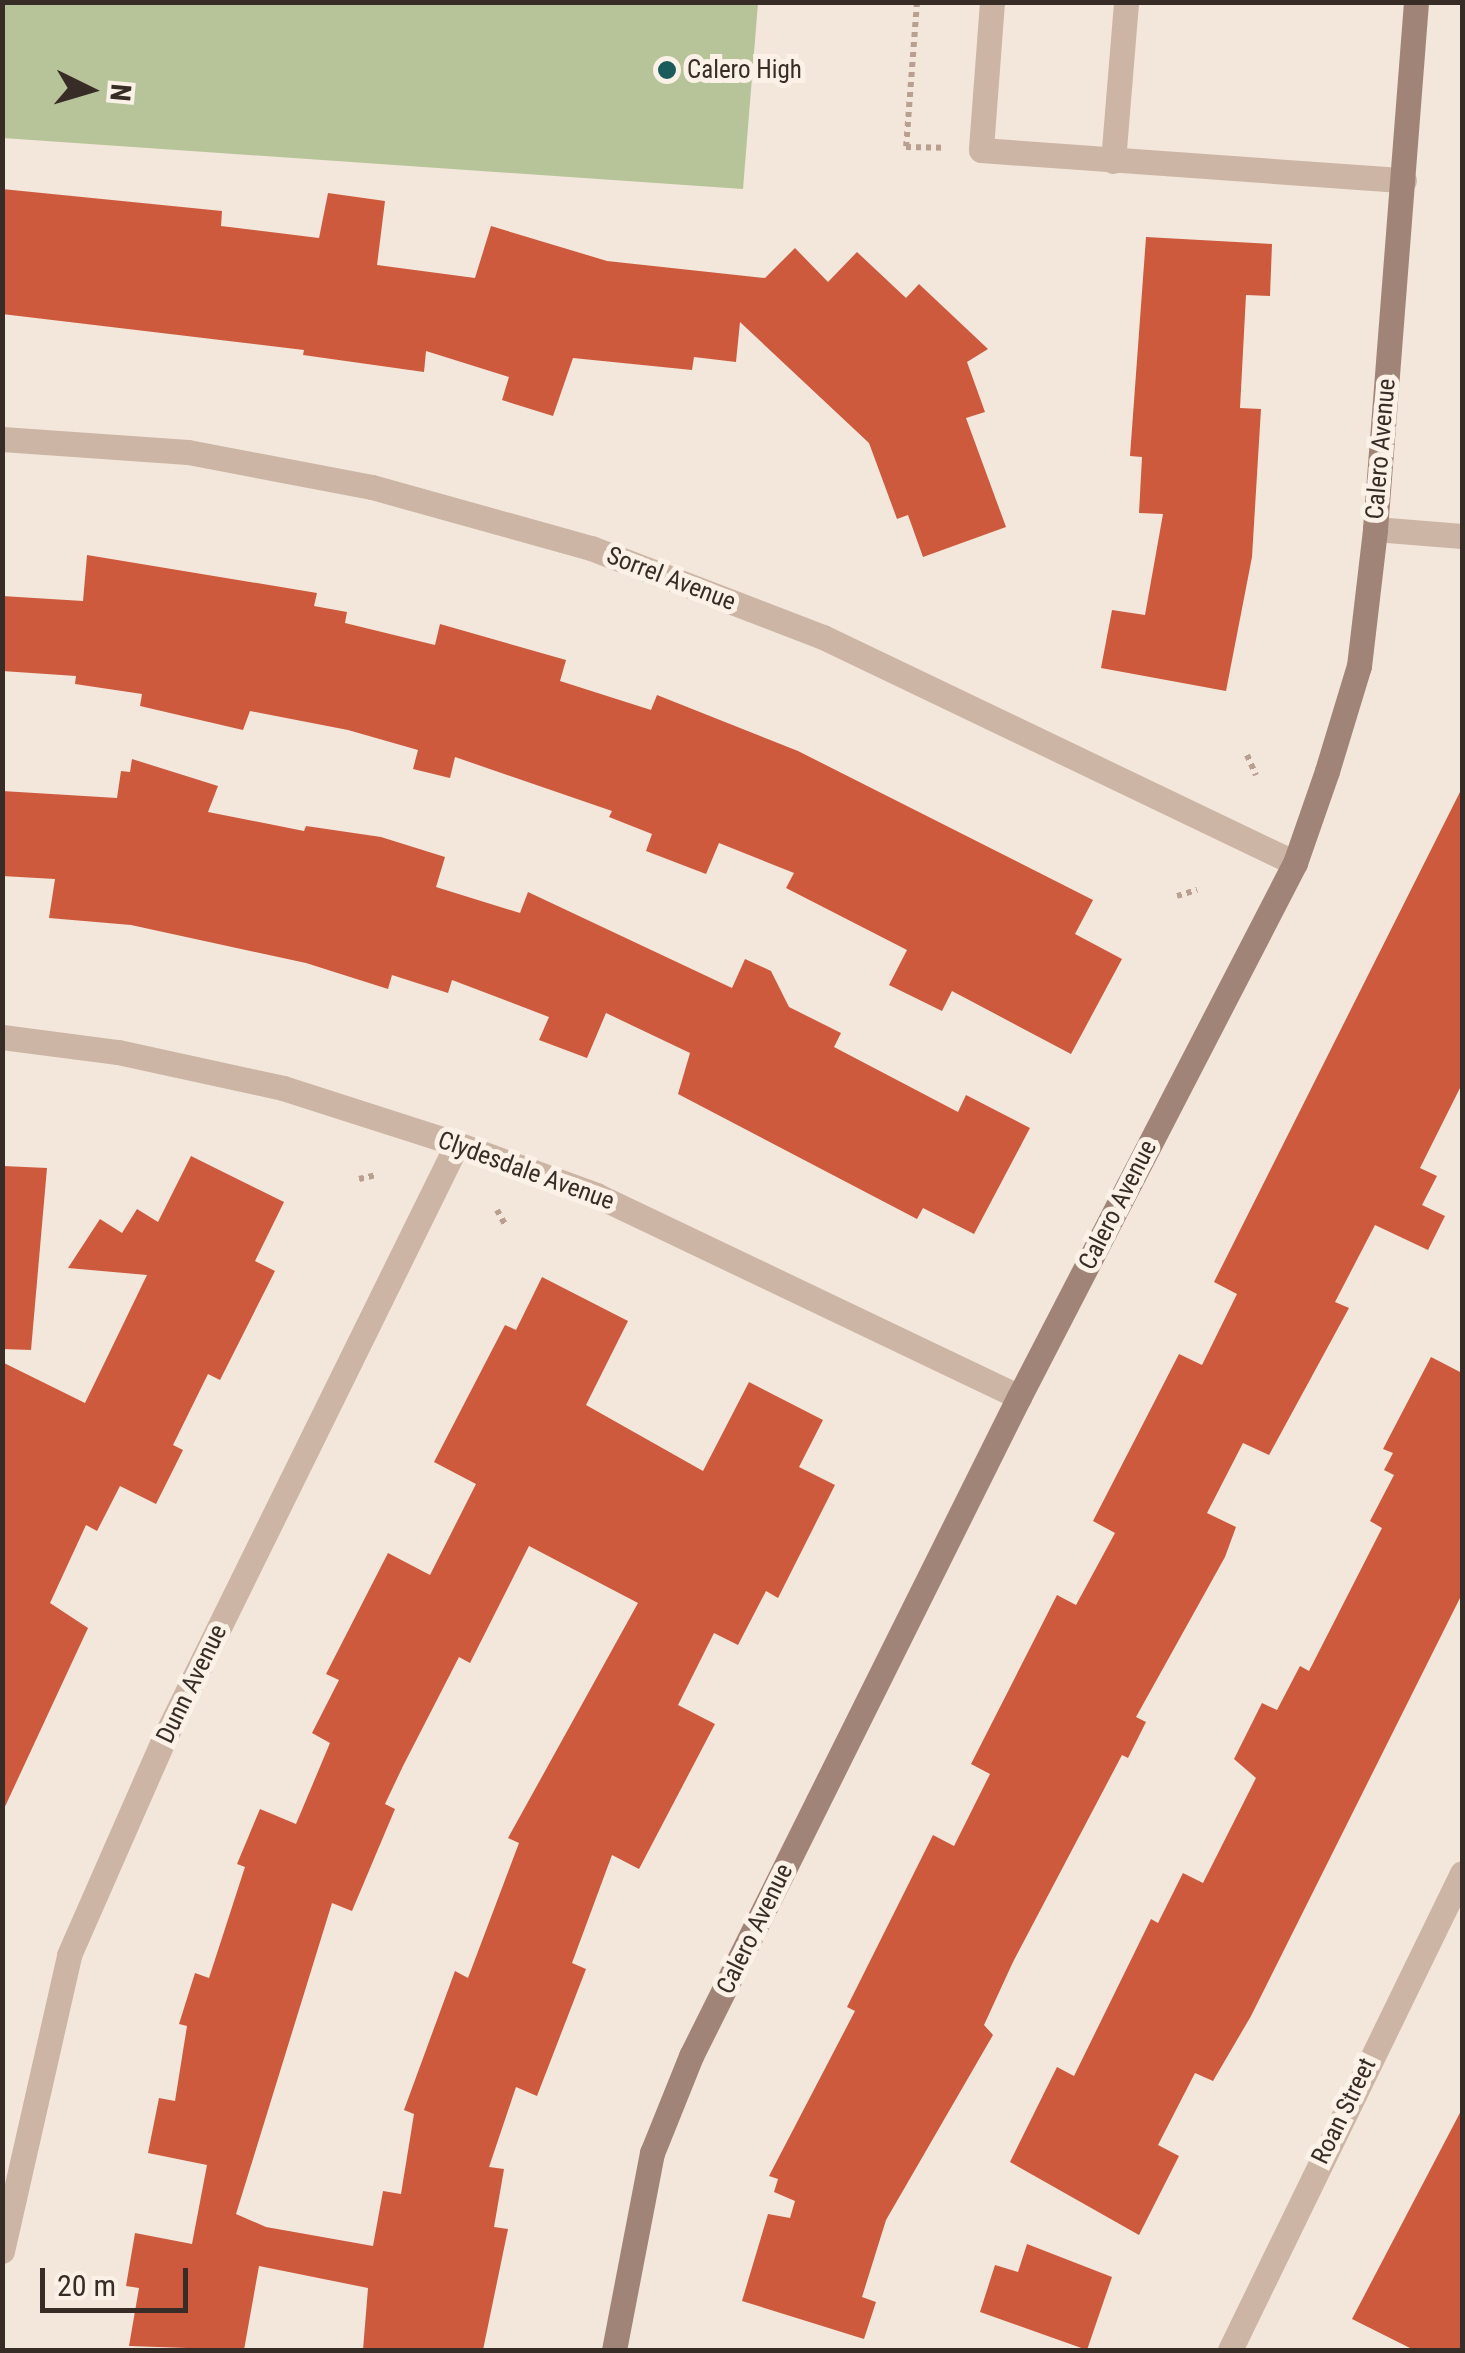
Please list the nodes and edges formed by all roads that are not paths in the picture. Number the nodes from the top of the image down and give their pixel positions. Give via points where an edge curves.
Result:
1 (992, 2) edge
2 (1126, 2) edge
3 (1416, 2) edge
4 (1113, 161) junction
5 (1404, 180) junction
6 (2, 439) edge
7 (1375, 529) junction
8 (1462, 536) edge
9 (1295, 863) junction
10 (2, 1037) edge
11 (457, 1144) junction
12 (1019, 1396) junction
13 (1462, 1873) edge
14 (2, 2251) edge
15 (614, 2350) edge
16 (1230, 2350) edge

1 - 4 street via 980,150
2 - 4 street
3 - 5 street, Calero Avenue
4 - 5 street
5 - 7 street, Calero Avenue
6 - 9 street, Sorrel Avenue via 225,459 372,487 590,548 823,637
7 - 8 street
7 - 9 street, Calero Avenue via 1359,666
9 - 12 street, Calero Avenue
10 - 11 street, Clydesdale Avenue via 118,1052 283,1088
11 - 12 street, Clydesdale Avenue via 596,1195
11 - 14 street, Dunn Avenue via 164,1739 69,1955
12 - 15 street, Calero Avenue via 691,2056 652,2153
13 - 16 street, Roan Street

